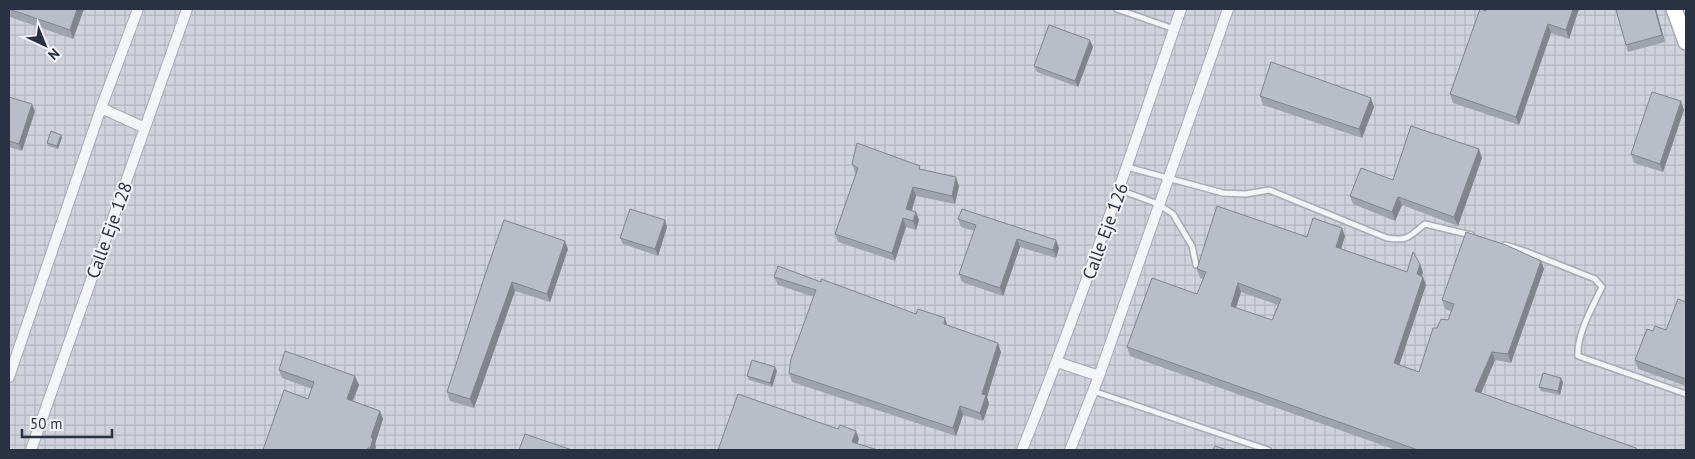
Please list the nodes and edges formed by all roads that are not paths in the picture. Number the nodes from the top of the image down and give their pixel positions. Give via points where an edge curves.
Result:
1 (138, 9) edge
2 (187, 9) edge
3 (1116, 9) edge
4 (1181, 9) edge
5 (1228, 9) edge
6 (1674, 9) edge
7 (1174, 29) junction
8 (1686, 42) edge
9 (101, 108) junction
10 (145, 128) junction
11 (1128, 166) junction
12 (1169, 178) junction
13 (1120, 190) junction
14 (1158, 204) junction
15 (1474, 236) edge
16 (1501, 244) edge
17 (1196, 264) edge
18 (1057, 362) junction
19 (1099, 376) junction
20 (9, 377) edge
21 (1093, 391) junction
22 (1686, 394) edge
23 (31, 450) edge
24 (1022, 450) edge
25 (1070, 450) edge
26 (1268, 450) edge

1 - 9 street
2 - 10 street, Calle Eje 128
3 - 7 lane
4 - 7 street, Calle Eje 126
5 - 12 street
6 - 8 street
7 - 11 street, Calle Eje 126
9 - 10 street
9 - 20 street
10 - 23 street, Calle Eje 128
11 - 12 lane
11 - 13 street, Calle Eje 126
12 - 14 street
12 - 15 lane via 1223,193 1269,190 1387,238 1402,240 1425,224
13 - 14 lane
13 - 18 street, Calle Eje 126
14 - 17 lane via 1173,214 1192,246
14 - 19 street
16 - 22 lane via 1595,280 1602,287 1588,316 1578,356
18 - 19 street
18 - 24 street, Calle Eje 126
19 - 21 street
21 - 25 street
21 - 26 lane

